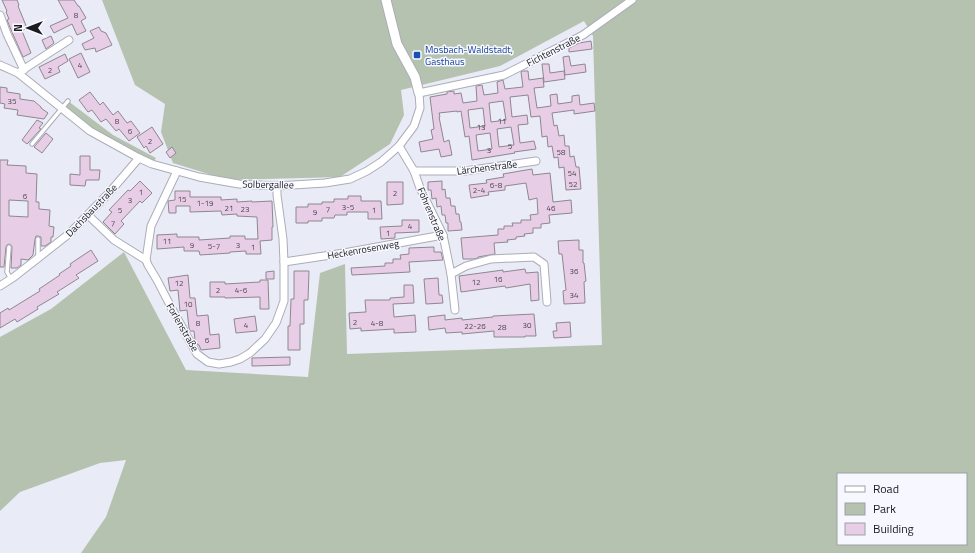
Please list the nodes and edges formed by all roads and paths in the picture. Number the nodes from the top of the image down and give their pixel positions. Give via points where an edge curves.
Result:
1 (386, 0) edge
2 (632, 0) edge
3 (0, 15) edge
4 (69, 40) dead end
5 (0, 65) edge
6 (21, 72) junction
7 (419, 93) junction
8 (68, 101) dead end
9 (61, 108) junction
10 (32, 144) dead end
11 (399, 146) junction
12 (140, 158) junction
13 (536, 161) dead end
14 (176, 171) junction
15 (414, 172) junction
16 (277, 186) junction
17 (88, 215) junction
18 (442, 235) junction
19 (38, 239) dead end
20 (8, 247) dead end
21 (38, 259) junction
22 (146, 260) junction
23 (284, 262) junction
24 (451, 274) junction
25 (11, 279) junction
26 (0, 286) edge
27 (547, 302) dead end
28 (455, 310) dead end

1 - 7 street, Solbergallee via 397,44 415,77
2 - 7 street, Fichtenstraße via 583,35 504,75
3 - 6 street
4 - 6 street
5 - 6 street, Solbergallee
6 - 9 street, Solbergallee
7 - 11 street, Solbergallee via 420,108 414,126
8 - 9 lane
9 - 10 lane
9 - 12 street, Solbergallee via 90,130
11 - 15 street, Föhrenstraße
11 - 16 street, Solbergallee via 381,162 350,179
12 - 14 street, Solbergallee
12 - 17 street, Dachsbaustraße
13 - 15 street, Lärchenstraße via 465,171
14 - 16 street, Solbergallee via 239,184
14 - 22 street via 151,226
15 - 18 street, Föhrenstraße
16 - 23 street, Forlenstraße
17 - 21 street, Dachsbaustraße
17 - 22 street via 114,240
18 - 23 street, Heckenrosenweg
18 - 24 street, Föhrenstraße
19 - 21 lane
20 - 25 lane via 7,272
21 - 25 street, Dachsbaustraße
22 - 23 street, Forlenstraße via 197,354 208,362 219,364 240,359 250,353 265,339 276,323 284,301
24 - 27 street via 466,266 491,259 534,257 544,264
24 - 28 street, Föhrenstraße
25 - 26 street, Dachsbaustraße

